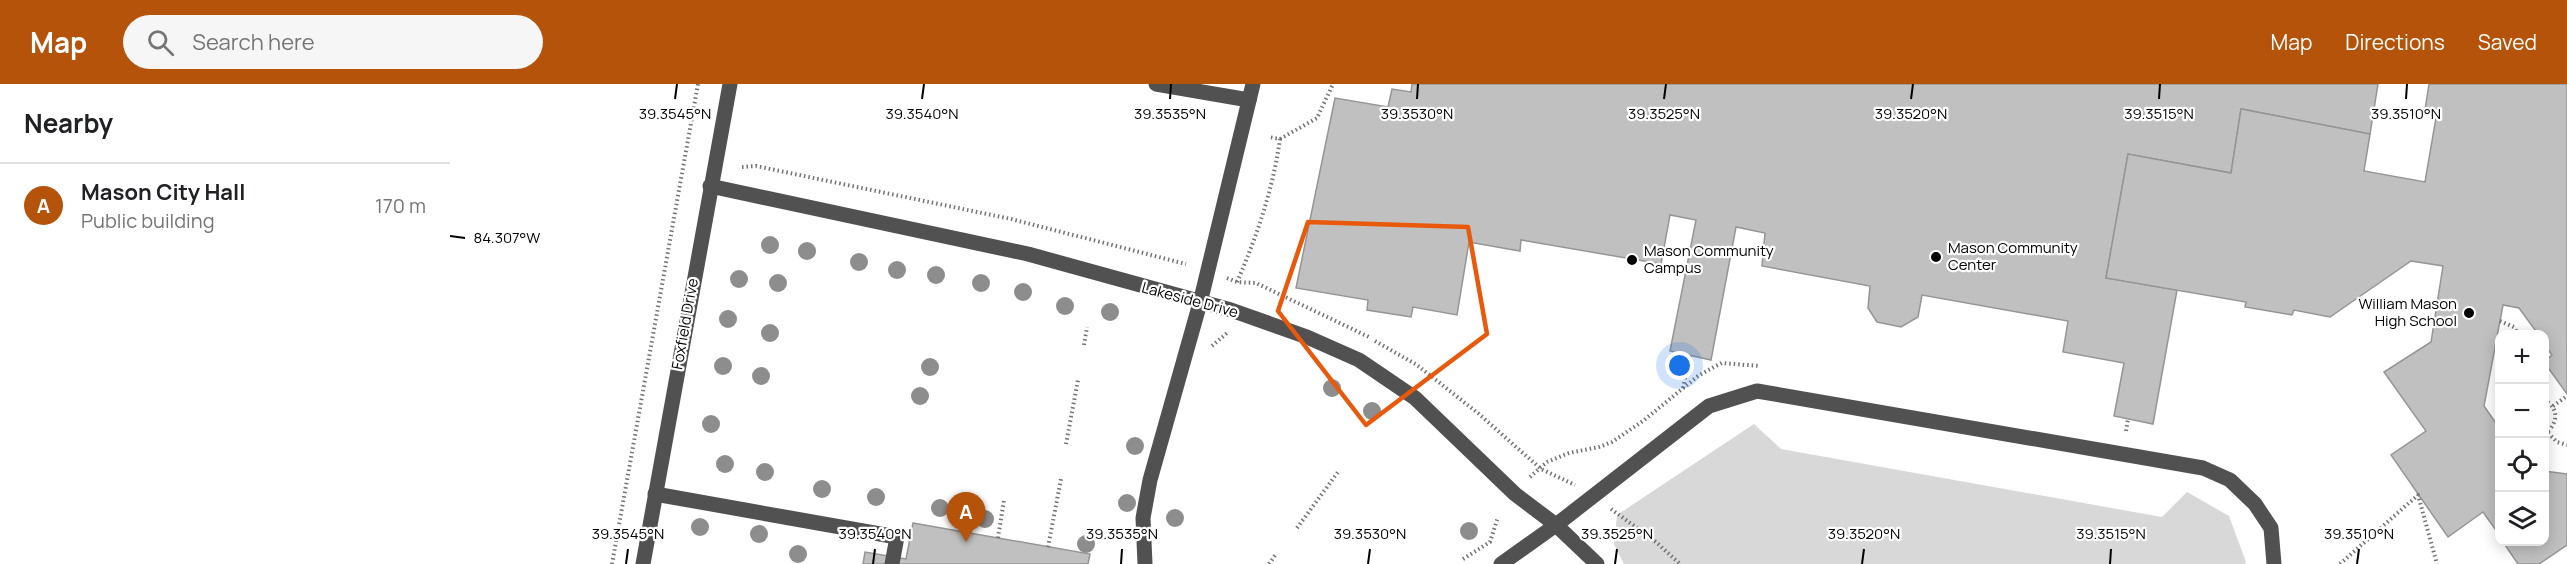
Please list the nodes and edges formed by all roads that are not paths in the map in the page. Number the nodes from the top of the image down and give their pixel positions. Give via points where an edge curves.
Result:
1 (730, 84) edge
2 (1156, 84) edge
3 (1253, 84) edge
4 (1249, 100) junction
5 (710, 186) junction
6 (1200, 303) junction
7 (655, 494) junction
8 (1556, 525) junction
9 (643, 564) edge
10 (892, 564) edge
11 (1144, 564) edge
12 (1501, 564) edge
13 (1597, 564) edge
14 (2274, 564) edge

1 - 5 street, Foxfield Drive
2 - 4 street
3 - 4 street
4 - 6 street
5 - 6 street, Lakeside Drive via 1028,254
5 - 7 street, Foxfield Drive
6 - 8 street, Lakeside Drive via 1232,310 1359,360 1415,398 1515,494
6 - 11 street via 1150,480 1143,518
7 - 9 street, Foxfield Drive
7 - 10 street via 897,537
8 - 12 street
8 - 13 street, Lakeside Drive
8 - 14 street via 1709,406 1757,392 2203,468 2230,480 2255,504 2271,528

